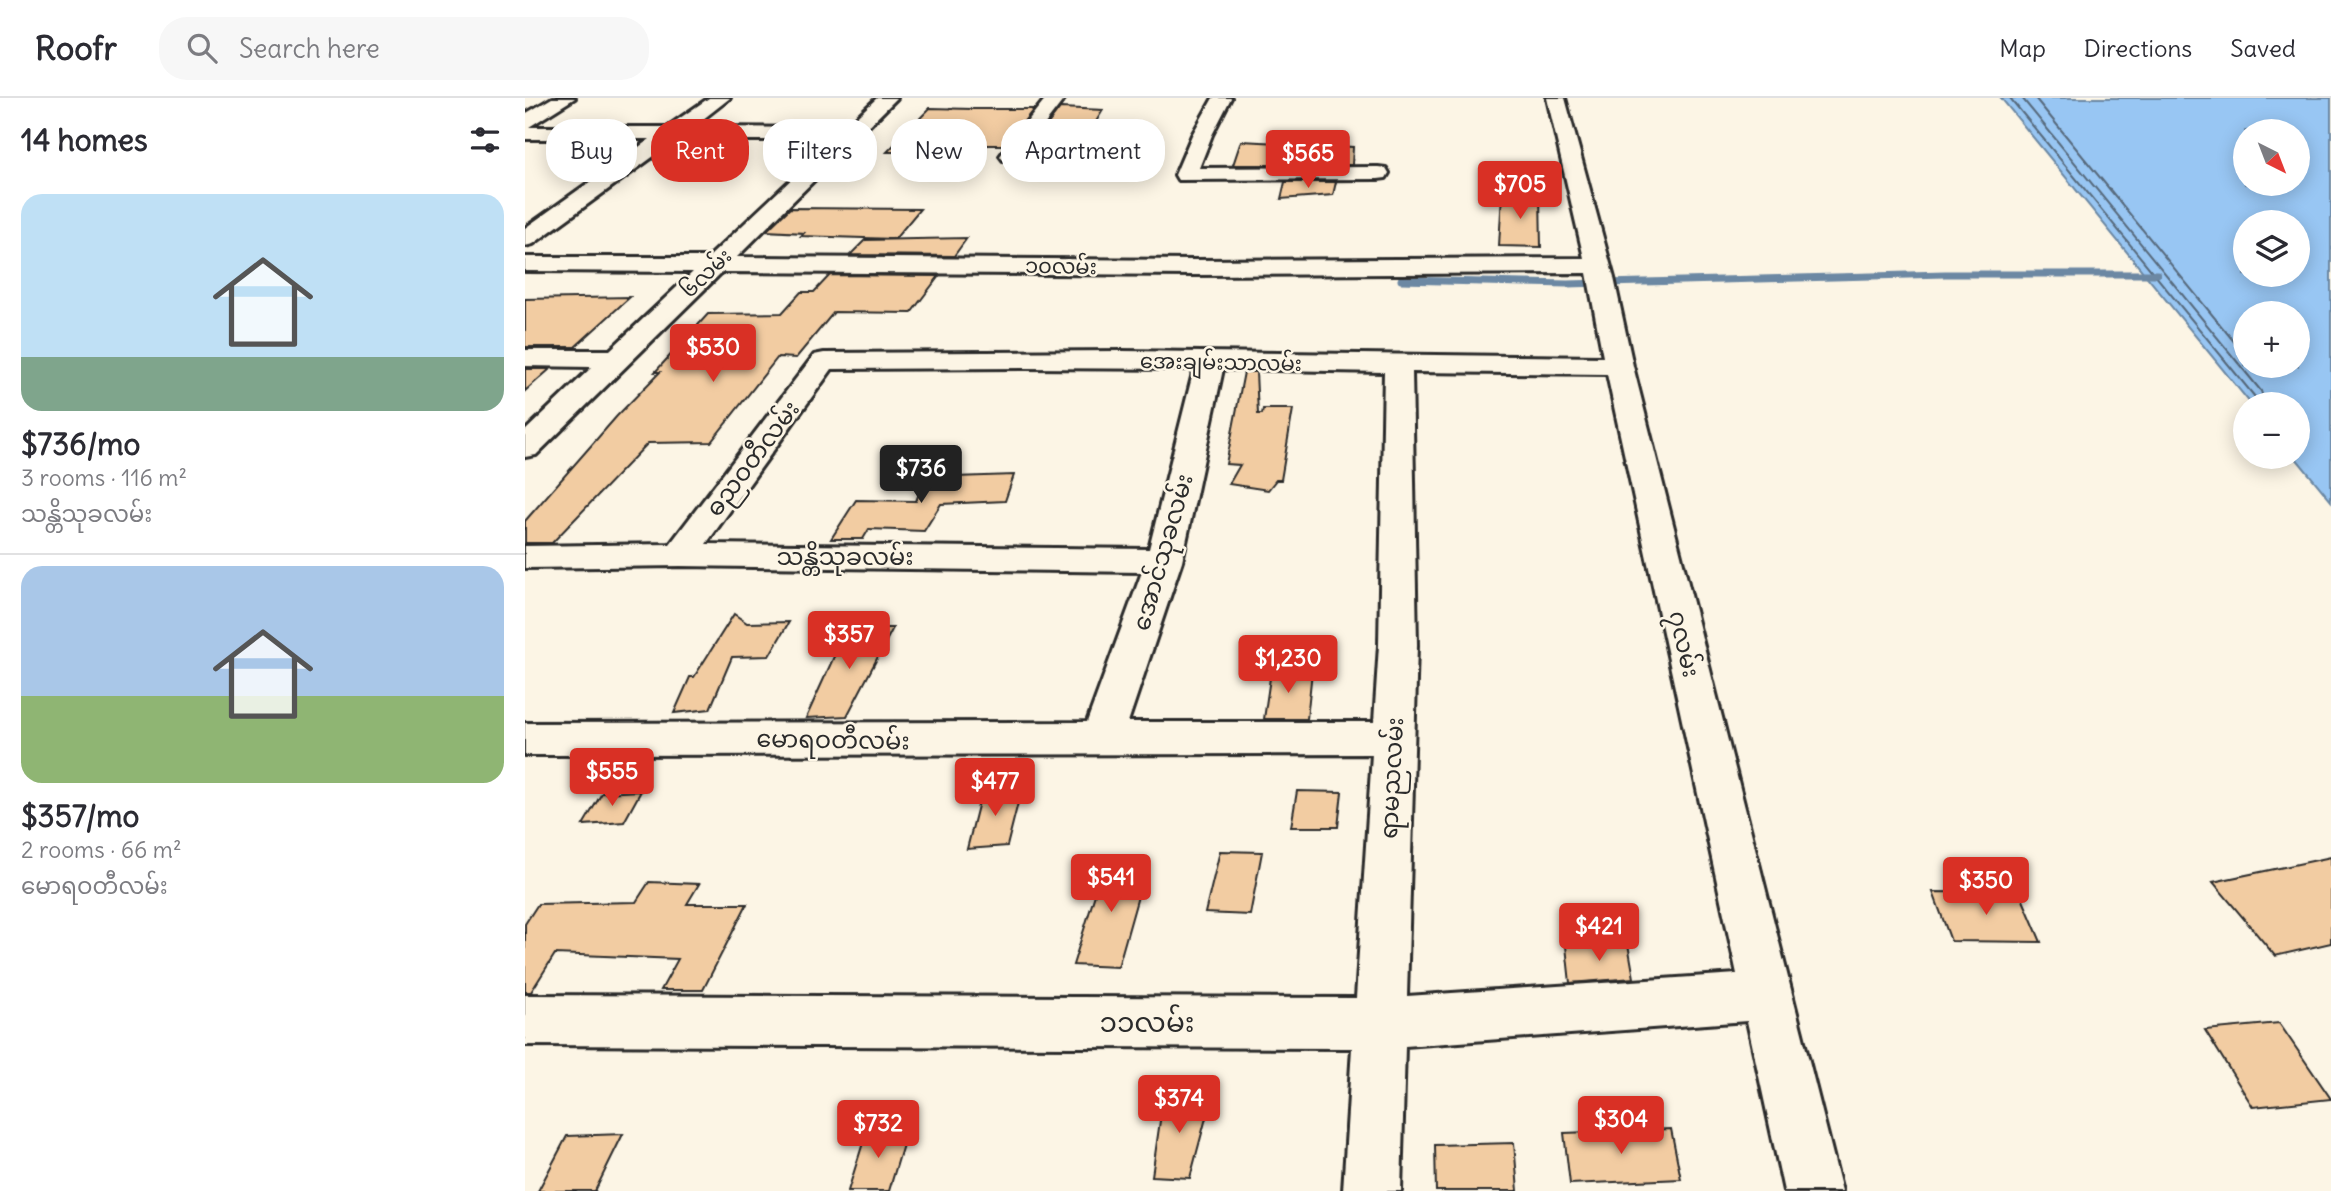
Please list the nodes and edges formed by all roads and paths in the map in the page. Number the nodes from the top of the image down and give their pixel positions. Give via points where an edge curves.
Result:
1 (566, 98) edge
2 (721, 98) edge
3 (888, 98) edge
4 (1055, 98) edge
5 (1221, 98) edge
6 (1556, 98) edge
7 (692, 119) edge
8 (866, 119) edge
9 (1039, 119) edge
10 (525, 122) edge
11 (525, 133) edge
12 (651, 134) edge
13 (651, 148) edge
14 (1378, 173) dead end
15 (801, 182) edge
16 (525, 239) edge
17 (525, 264) edge
18 (716, 264) junction
19 (1600, 280) junction
20 (525, 358) edge
21 (617, 359) junction
22 (824, 361) joint
23 (1210, 362) junction
24 (1398, 365) junction
25 (1619, 366) junction
26 (525, 448) edge
27 (680, 555) junction
28 (525, 557) edge
29 (1164, 561) junction
30 (525, 738) edge
31 (1393, 738) junction
32 (1102, 739) junction
33 (1767, 996) junction
34 (525, 1020) edge
35 (1379, 1023) junction
36 (1372, 1191) edge
37 (1813, 1191) edge

1 - 10 street
2 - 7 street
3 - 8 street, ၆လမ်း
4 - 9 street
5 - 14 street via 1186,175
6 - 19 street, ၇လမ်း
11 - 12 street
13 - 16 street
15 - 18 street, ၆လမ်း
17 - 18 street, ၁၀လမ်း
18 - 19 street, ၁၀လမ်း via 1374,269
18 - 21 street, ၆လမ်း
19 - 25 street, ၇လမ်း
20 - 21 street
21 - 26 street, ၆လမ်း
22 - 23 street, အေးချမ်းသာလမ်း
22 - 27 street, ဓညဝတီလမ်း
23 - 24 street, အေးချမ်းသာလမ်း
23 - 29 street, အောင်သုခလမ်း
24 - 25 street, အေးချမ်းသာလမ်း
24 - 31 street, ရာမညလမ်း via 1398,645
25 - 33 street, ၇လမ်း
27 - 28 street, သန္တိသုခလမ်း
27 - 29 street, သန္တိသုခလမ်း
29 - 32 street, အောင်သုခလမ်း
30 - 32 street, မောရဝတီလမ်း
31 - 32 street, မောရဝတီလမ်း
31 - 35 street, ရာမညလမ်း
33 - 35 street, ၁၁လမ်း
33 - 37 street, ၇လမ်း
34 - 35 street, ၁၁လမ်း
35 - 36 street, ရာမညလမ်း

